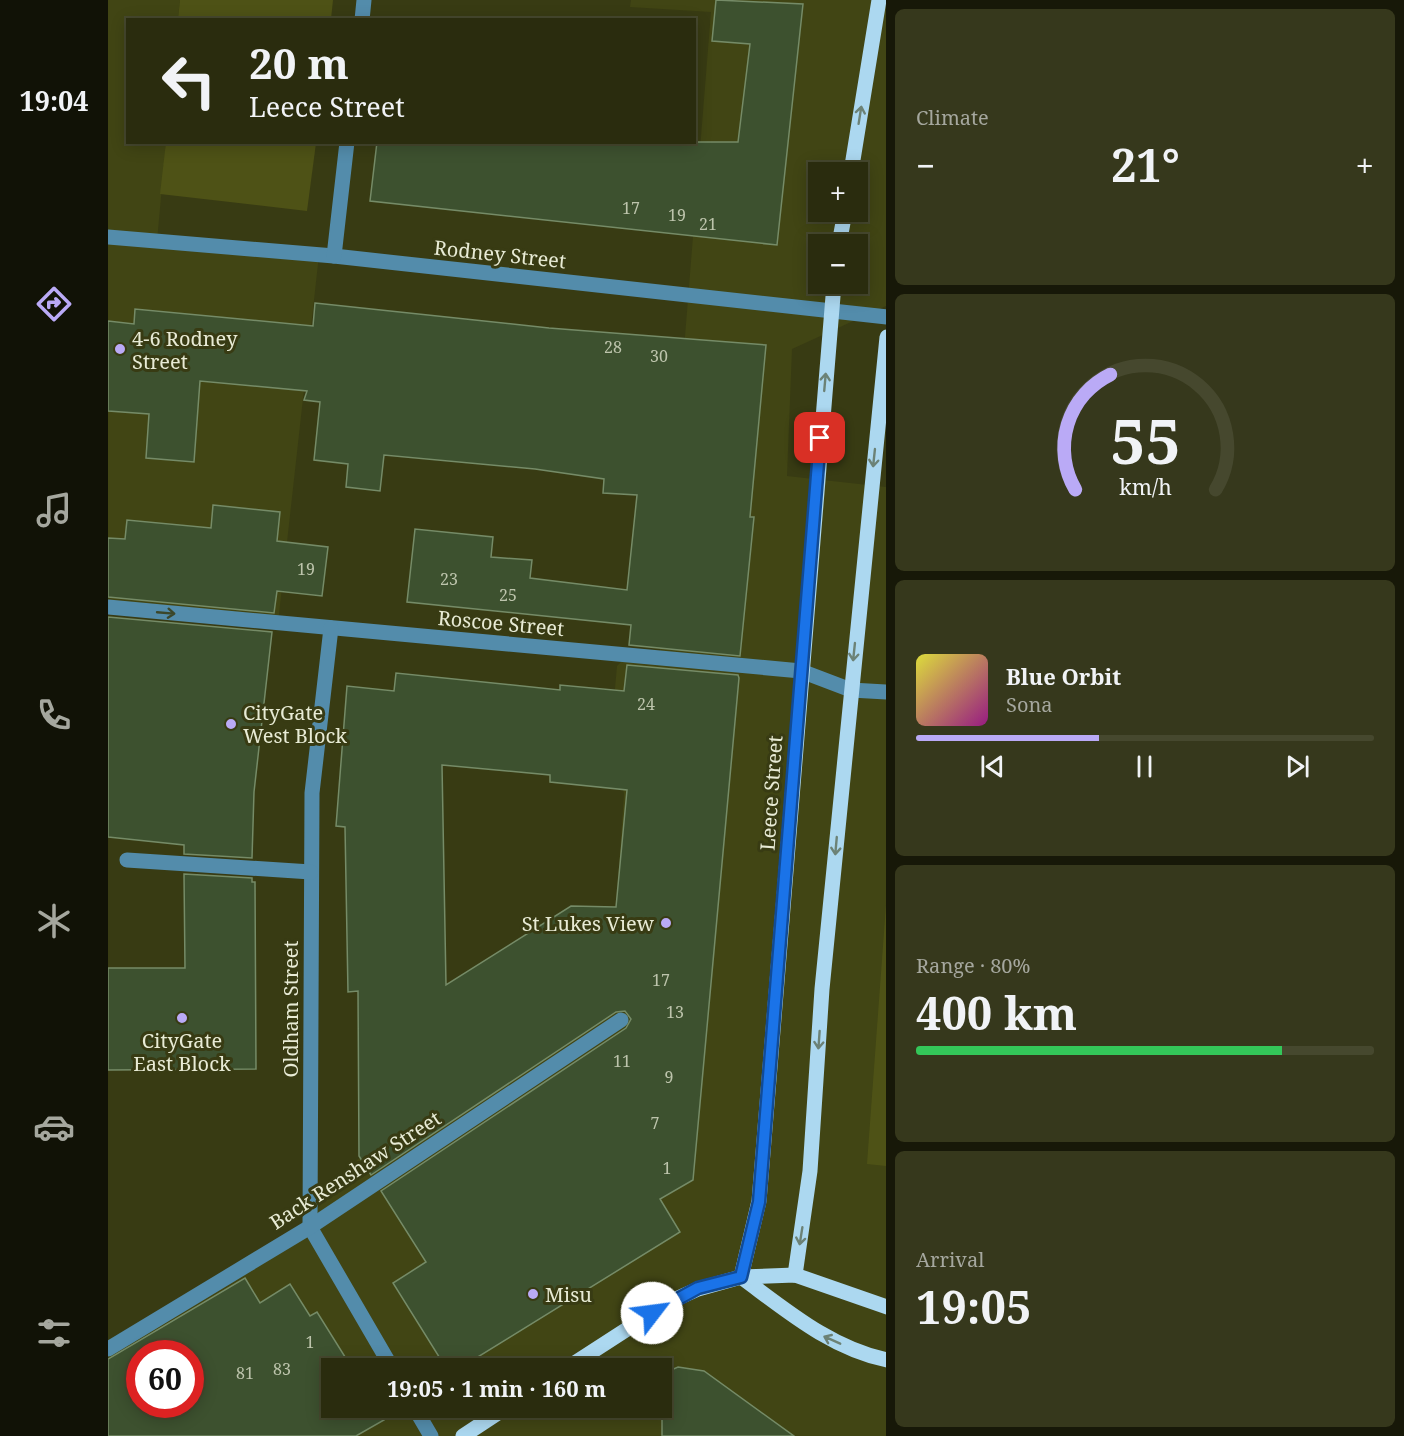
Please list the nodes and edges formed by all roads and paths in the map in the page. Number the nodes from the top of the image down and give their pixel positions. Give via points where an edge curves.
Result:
1 (364, 0) edge
2 (879, 0) edge
3 (362, 18) edge
4 (348, 144) edge
5 (853, 162) edge
6 (108, 237) edge
7 (334, 256) junction
8 (833, 294) edge
9 (831, 311) junction
10 (886, 317) edge
11 (886, 337) edge
12 (108, 607) edge
13 (331, 628) junction
14 (801, 671) junction
15 (850, 690) junction
16 (886, 692) edge
17 (127, 860) dead end
18 (311, 872) junction
19 (621, 1020) dead end
20 (310, 1227) junction
21 (795, 1275) junction
22 (741, 1277) junction
23 (886, 1307) edge
24 (108, 1349) edge
25 (386, 1358) edge
26 (582, 1358) edge
27 (886, 1360) edge
28 (420, 1418) edge
29 (490, 1418) edge
30 (431, 1436) edge
31 (462, 1436) edge

1 - 3 street
5 -> 2 main road
4 - 7 street
6 - 7 street, Rodney Street
7 - 9 street, Rodney Street
8 - 9 main road, Leece Street
9 - 10 street, Rodney Street
14 -> 9 main road, Leece Street
11 -> 15 main road
12 -> 13 street, Roscoe Street
13 - 14 street, Roscoe Street
13 - 18 street, Oldham Street via 312,793
14 - 15 street, Roscoe Street
14 - 22 main road, Leece Street via 761,1184
15 - 16 street, Roscoe Street
15 -> 21 main road via 822,988 810,1171
17 - 18 street
18 - 20 street, Oldham Street
19 - 20 street, Back Renshaw Street
20 - 24 street, Back Renshaw Street
20 - 25 street
21 - 22 main road
21 - 23 main road
22 - 26 main road via 698,1288 669,1302
27 -> 22 main road via 822,1335
28 - 30 street
29 - 31 main road

